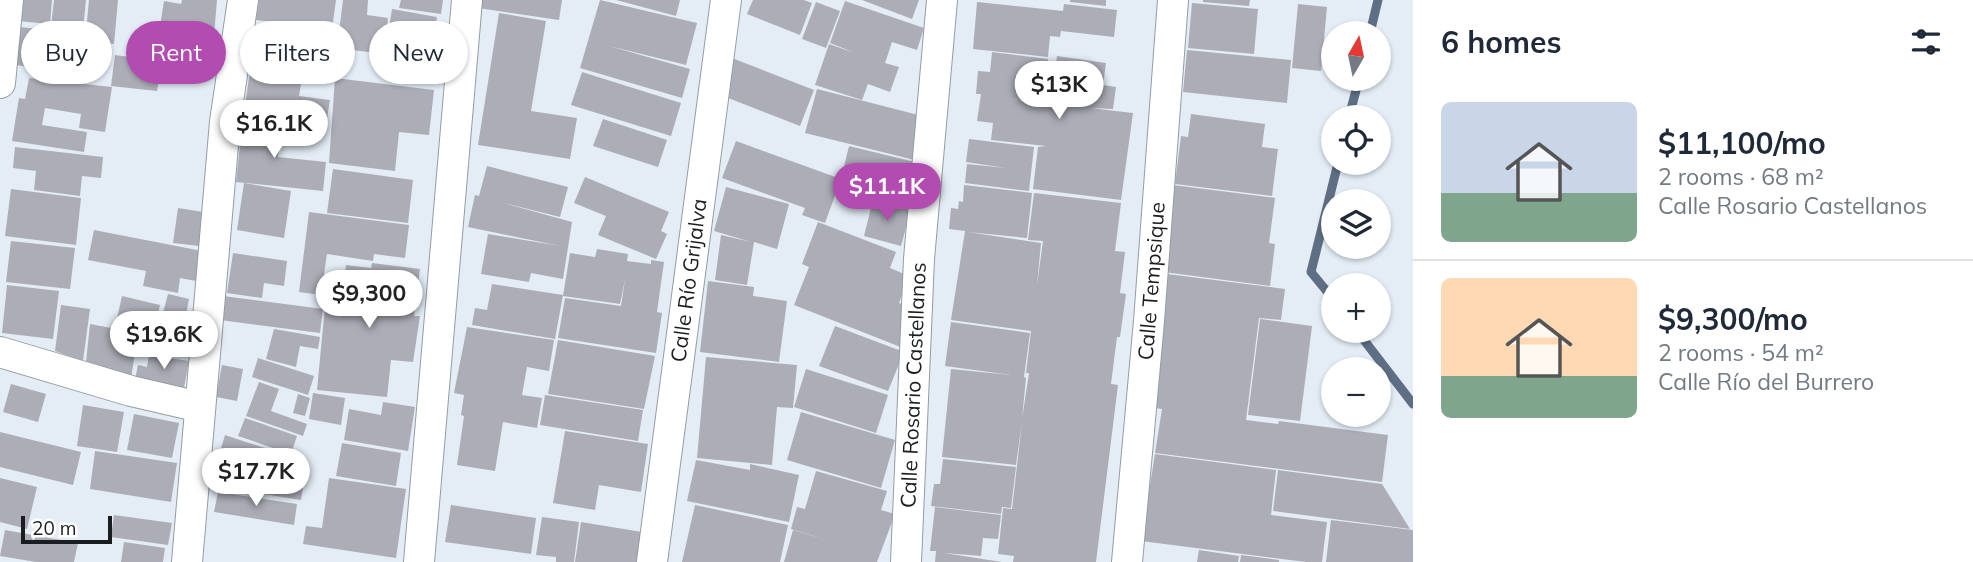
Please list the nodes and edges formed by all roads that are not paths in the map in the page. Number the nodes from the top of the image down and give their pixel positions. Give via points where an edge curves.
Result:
1 (8, 0) edge
2 (243, 0) edge
3 (467, 0) edge
4 (726, 0) edge
5 (942, 0) edge
6 (1173, 0) edge
7 (0, 83) edge
8 (0, 352) edge
9 (200, 407) junction
10 (187, 562) edge
11 (419, 562) edge
12 (652, 562) edge
13 (906, 562) edge
14 (1127, 562) edge

1 - 7 street
2 - 9 street via 225,122
3 - 11 street
4 - 12 street, Calle Río Grijalva
5 - 13 street, Calle Rosario Castellanos via 919,259
6 - 14 street, Calle Tempsique
8 - 9 street
9 - 10 street

